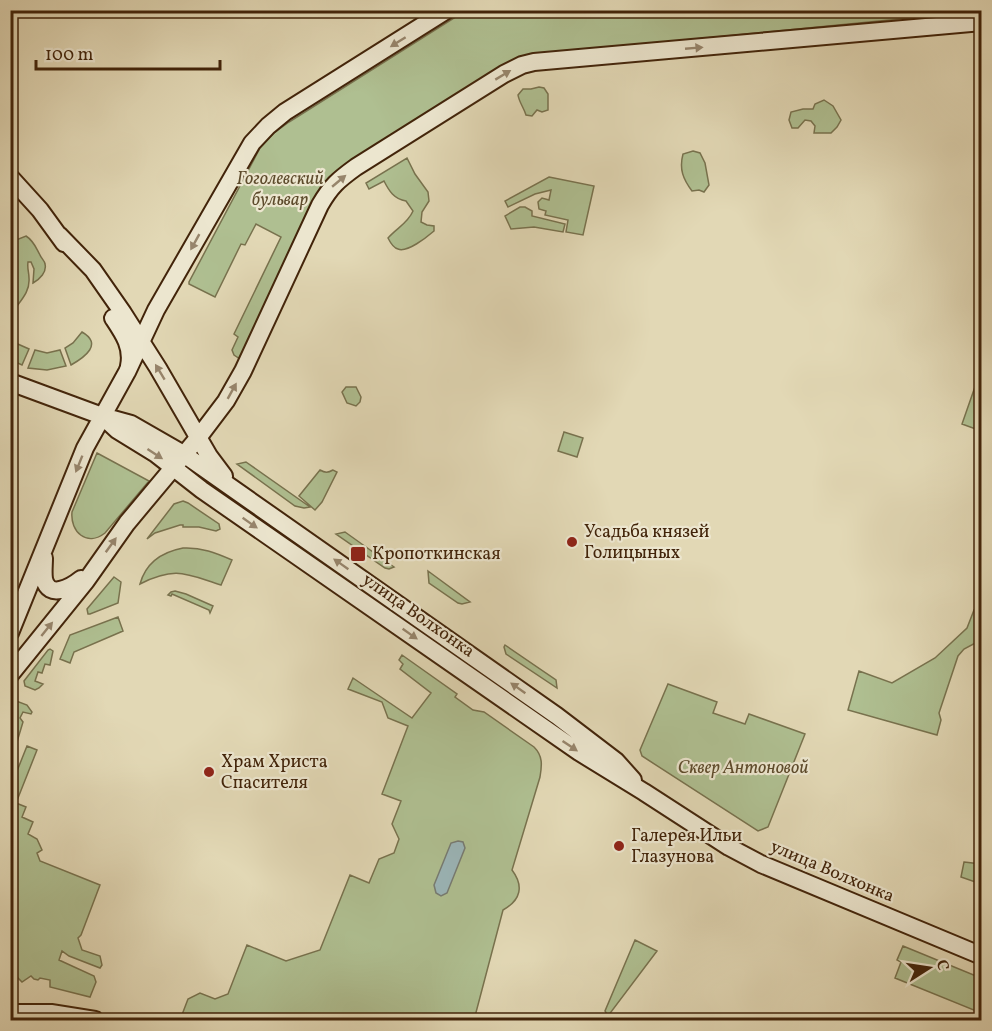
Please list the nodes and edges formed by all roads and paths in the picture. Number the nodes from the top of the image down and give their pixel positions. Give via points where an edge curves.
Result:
1 (447, 10) edge
2 (981, 22) edge
3 (10, 177) edge
4 (59, 235) junction
5 (141, 342) junction
6 (128, 372) junction
7 (10, 382) edge
8 (102, 416) junction
9 (198, 438) junction
10 (179, 461) junction
11 (236, 490) junction
12 (44, 550) junction
13 (96, 567) junction
14 (10, 633) edge
15 (10, 675) edge
16 (644, 792) junction
17 (981, 956) edge
18 (10, 1013) edge
19 (95, 1020) edge

1 -> 5 main road via 285,112 260,133
9 -> 2 main road via 226,402 243,371 329,189 356,167 504,74 544,60
3 - 4 main road
4 - 5 main road, улица Волхонка via 93,270
4 - 6 main road via 126,339
5 - 6 main road
9 -> 5 main road, улица Волхонка
6 - 8 main road
7 - 8 main road
8 - 10 main road via 124,436 156,454
8 -> 12 main road
9 - 10 main road
9 - 11 main road, улица Волхонка
10 - 11 main road, улица Волхонка
13 -> 10 main road
10 -> 16 main road, улица Волхонка via 202,490 547,731
16 -> 11 main road, улица Волхонка via 616,761 557,716
12 - 13 main road via 44,579 55,590 71,587
12 - 14 main road
15 -> 13 main road
16 - 17 main road, улица Волхонка via 761,864
18 - 19 main road via 51,1013

